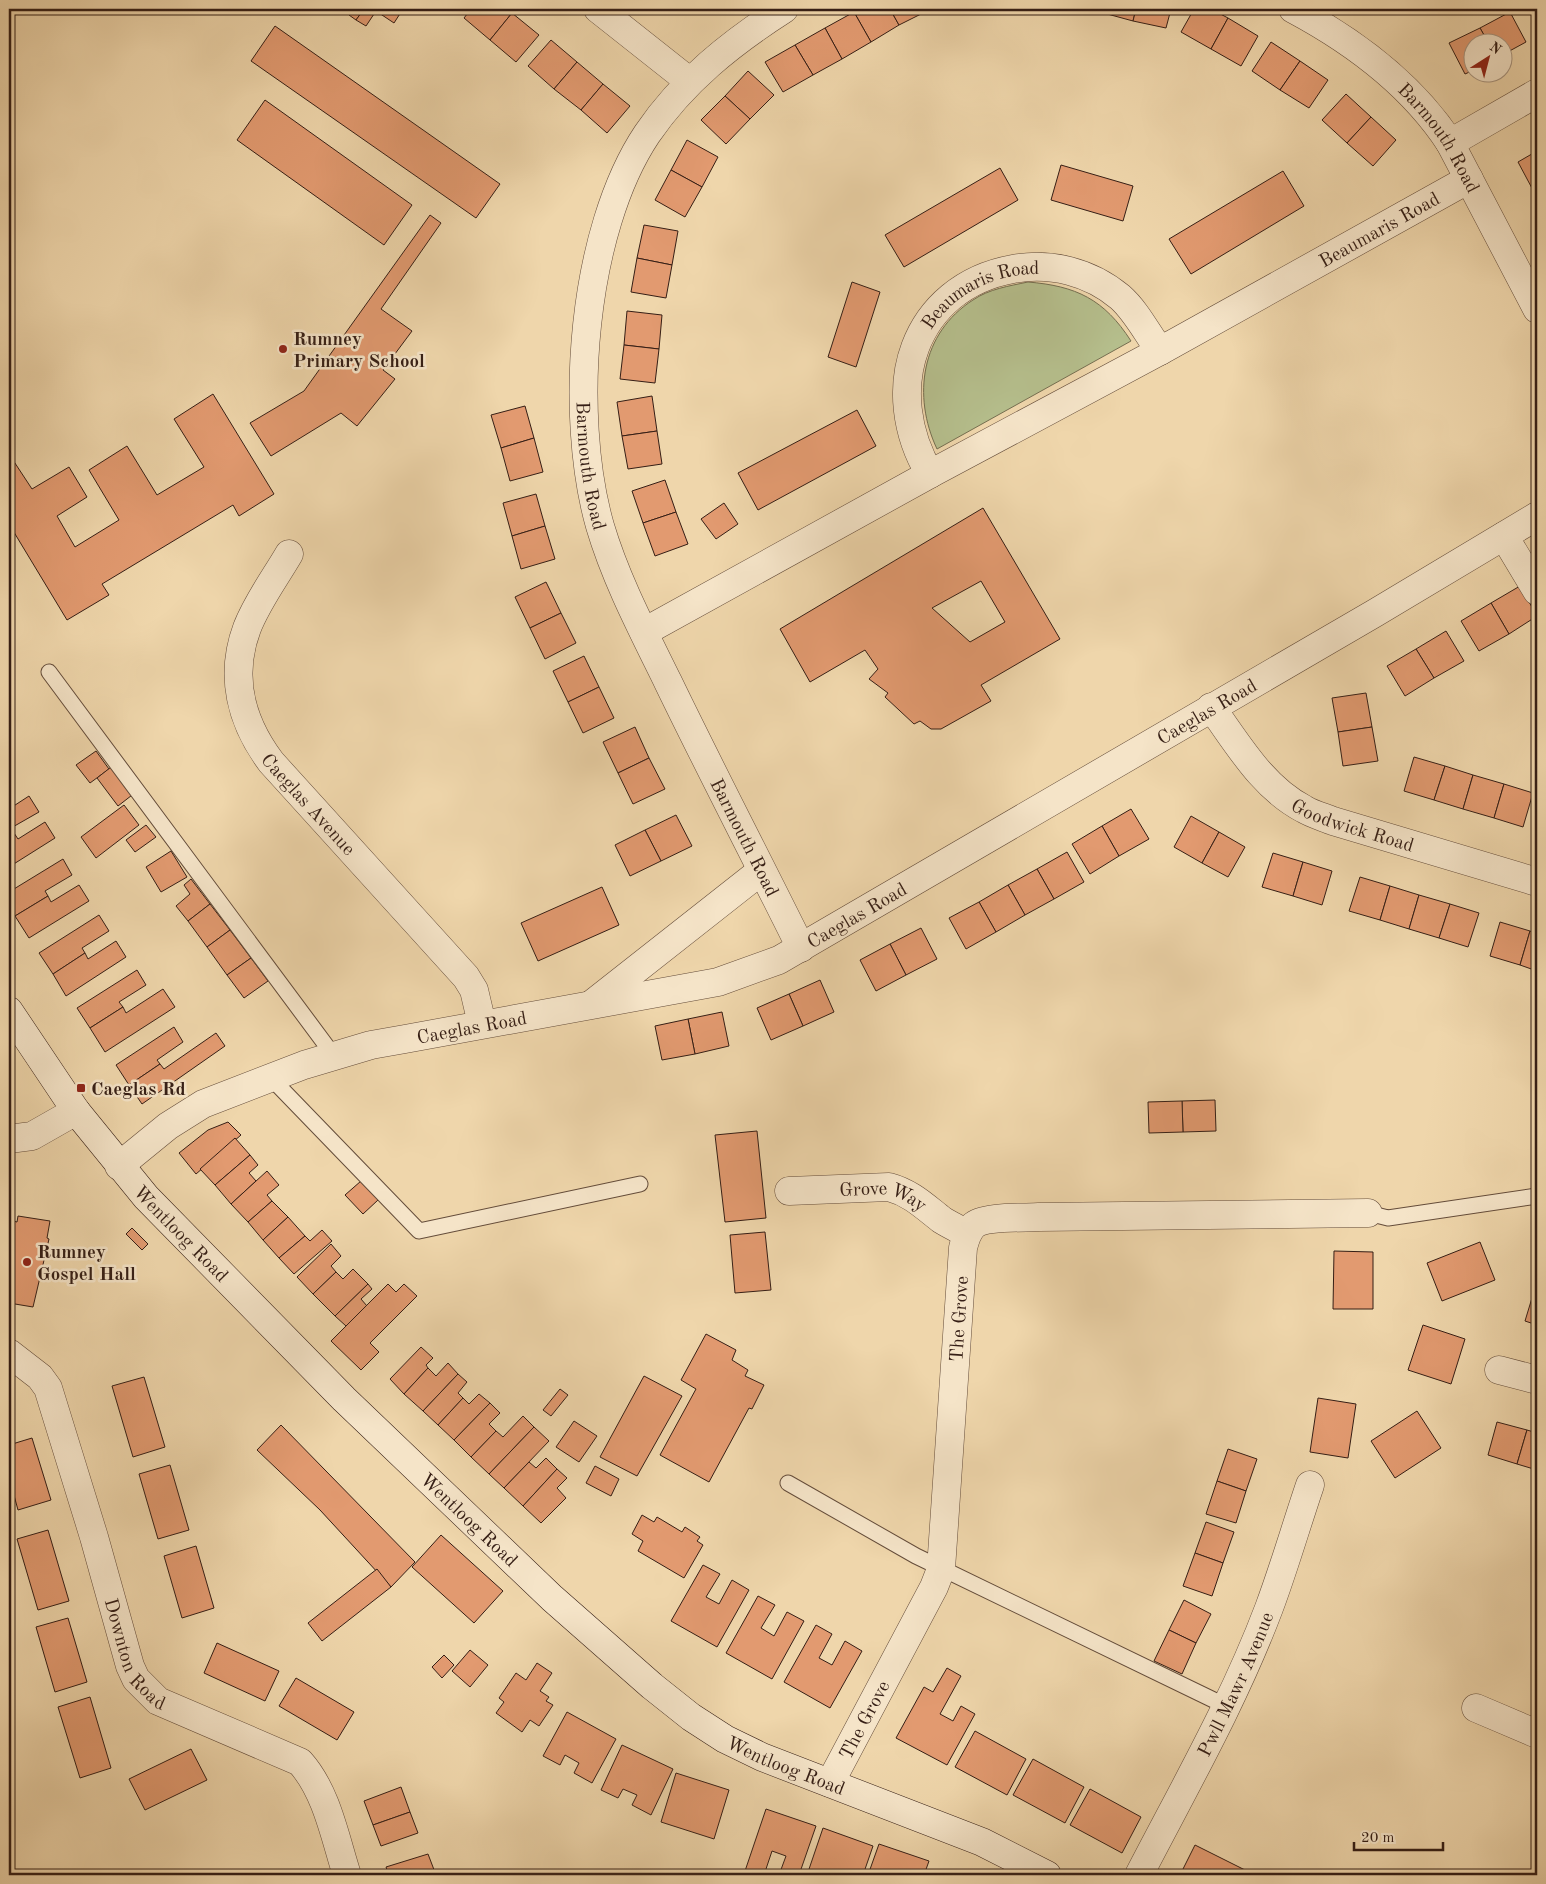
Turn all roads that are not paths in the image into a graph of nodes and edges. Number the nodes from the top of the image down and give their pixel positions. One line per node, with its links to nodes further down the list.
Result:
1 (598, 9): 4 (street)
2 (784, 9): 4 (street, Barmouth Road)
3 (1293, 9): 6 (street, Barmouth Road)
4 (689, 81): 15 (street, Barmouth Road)
5 (1537, 92): 6 (street)
6 (1450, 143): 7 (street, Barmouth Road)
7 (1469, 179): 8 (street, Barmouth Road); 9 (street, Beaumaris Road)
8 (1537, 309)
9 (1160, 351): 10 (street, Beaumaris Road); 10 (street, Beaumaris Road)
10 (930, 474): 15 (street, Beaumaris Road)
11 (1537, 516): 12 (street, Caeglas Road)
12 (1504, 536): 14 (street); 17 (street, Caeglas Road)
13 (289, 554): 23 (street, Caeglas Avenue)
14 (1537, 591)
15 (644, 632): 18 (street, Barmouth Road)
16 (49, 672): 24 (lane)
17 (1211, 707): 19 (street, Goodwick Road); 20 (street, Caeglas Road)
18 (762, 871): 20 (street, Barmouth Road); 21 (street)
19 (1537, 882)
20 (801, 948): 21 (street, Caeglas Road)
21 (592, 1004): 23 (street, Caeglas Road)
22 (9, 1011): 26 (street, Wentloog Road)
23 (482, 1024): 24 (street, Caeglas Road)
24 (334, 1056): 25 (street, Caeglas Road)
25 (270, 1077): 28 (street, Caeglas Road); 29 (lane)
26 (76, 1110): 27 (street); 28 (street, Wentloog Road)
27 (9, 1139)
28 (118, 1166): 43 (street, Wentloog Road)
29 (640, 1184)
30 (789, 1191): 33 (street, Grove Way)
31 (1537, 1196): 32 (lane)
32 (1368, 1214): 33 (street)
33 (967, 1234): 39 (street, The Grove)
34 (9, 1353): 44 (street, Downton Road)
35 (1499, 1370): 36 (street)
36 (1537, 1380)
37 (788, 1482): 39 (lane)
38 (1310, 1485): 40 (street, Pwll Mawr Avenue)
39 (941, 1569): 40 (lane); 43 (street, The Grove)
40 (1226, 1706): 46 (street, Pwll Mawr Avenue)
41 (1476, 1708): 42 (street)
42 (1537, 1734)
43 (830, 1783): 45 (street, Wentloog Road)
44 (347, 1875)
45 (1047, 1875)
46 (1139, 1875)

